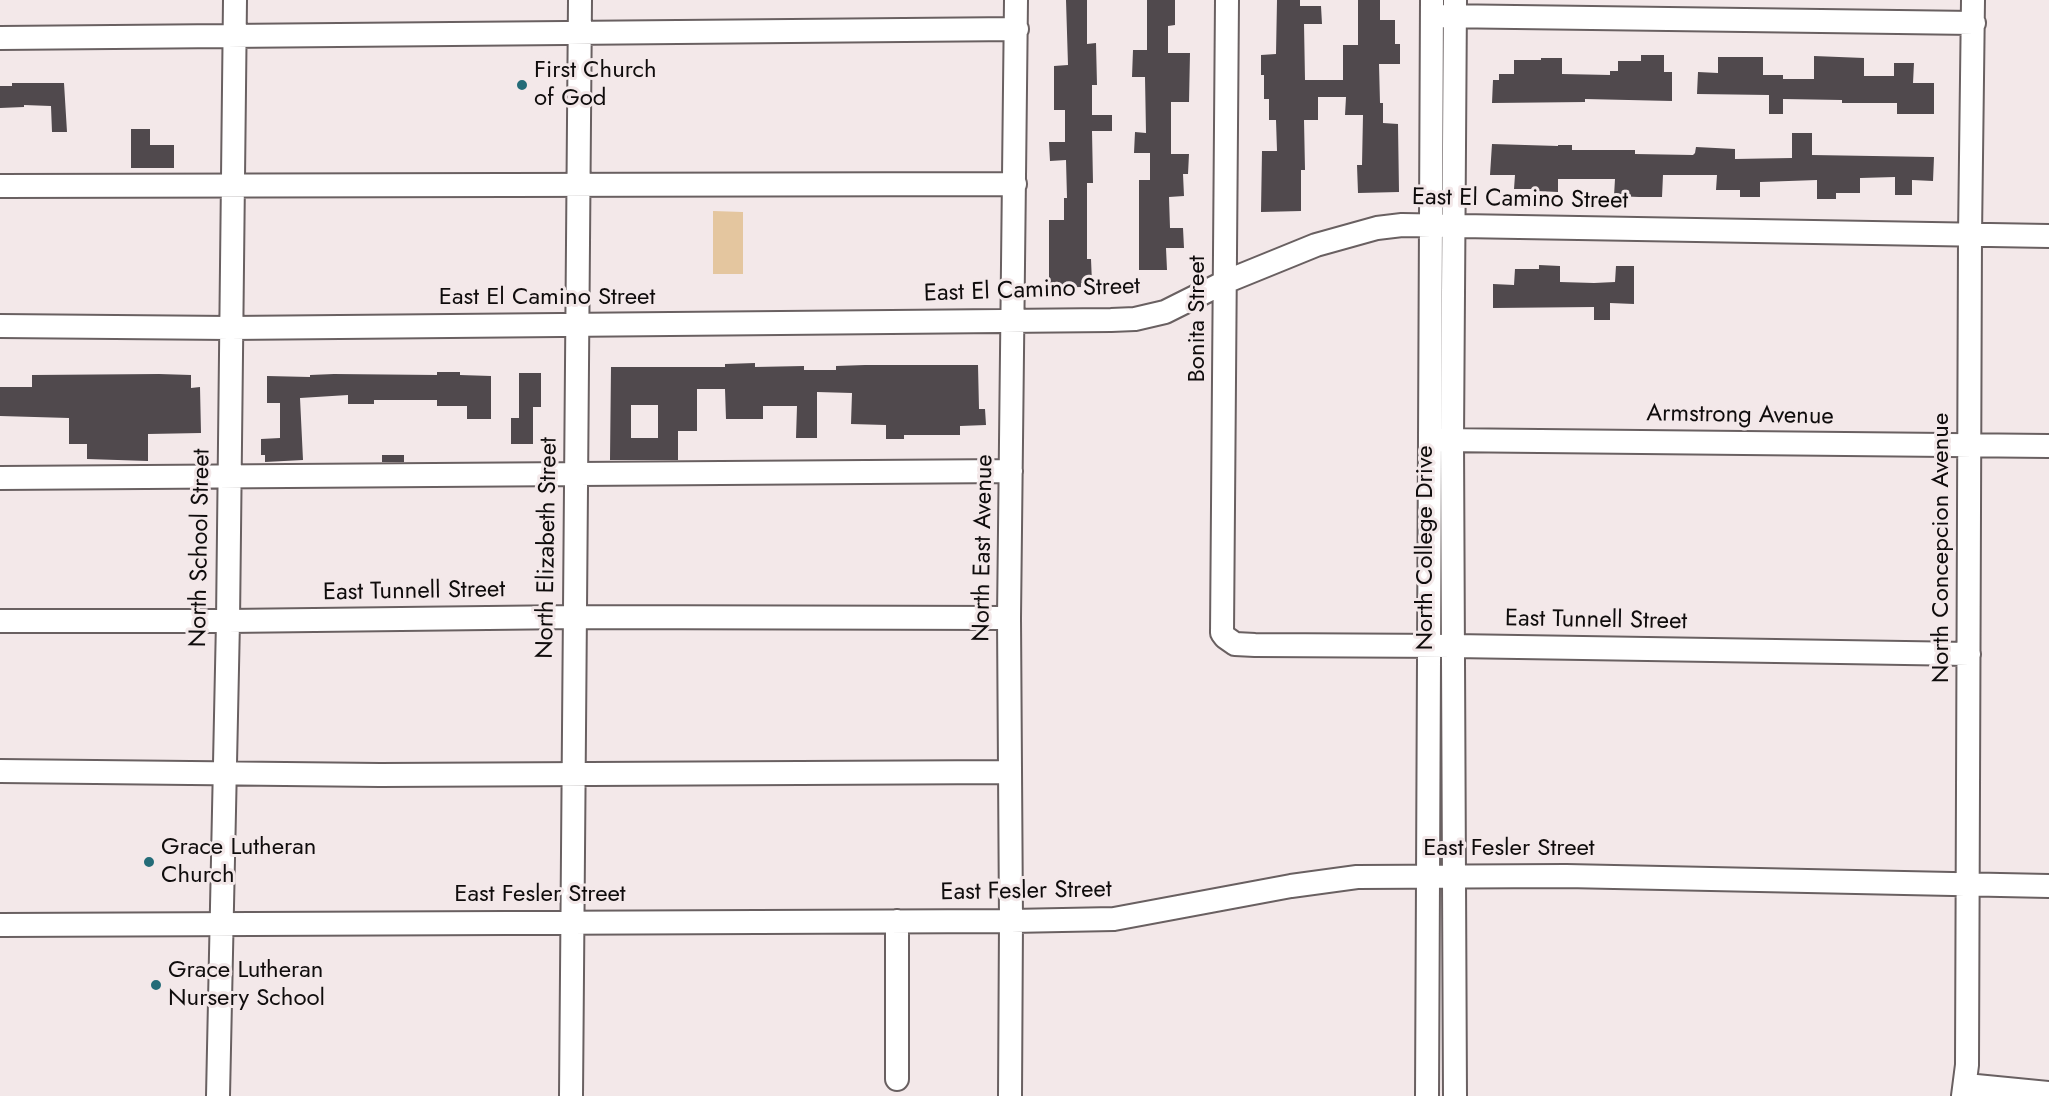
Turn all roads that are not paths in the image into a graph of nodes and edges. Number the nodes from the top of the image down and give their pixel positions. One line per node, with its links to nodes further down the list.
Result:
1 (235, 0): 11 (street, North School Street)
2 (580, 0): 10 (street, North Elizabeth Street)
3 (1016, 0): 9 (street, North East Avenue)
4 (1227, 0): 20 (street, Bonita Street)
5 (1973, 0): 8 (street, North Concepcion Avenue)
6 (1432, 8): 7 (street); 17 (street, North College Drive)
7 (1454, 8): 8 (street); 17 (street, North College Drive)
8 (1974, 23): 18 (street, North Concepcion Avenue)
9 (1017, 29): 10 (street); 15 (street, North East Avenue)
10 (579, 33): 11 (street); 14 (street, North Elizabeth Street)
11 (235, 36): 12 (street); 13 (street, North School Street)
12 (0, 38)
13 (232, 184): 14 (street); 16 (street); 24 (street, North School Street)
14 (578, 184): 15 (street); 22 (street, North Elizabeth Street)
15 (1015, 184): 21 (street, North East Avenue)
16 (0, 186)
17 (1442, 225): 18 (street, East El Camino Street); 20 (street, East El Camino Street); 25 (street, North College Drive)
18 (1970, 236): 19 (street, East El Camino Street); 26 (street, North Concepcion Avenue)
19 (2049, 236)
20 (1225, 282): 21 (street, East El Camino Street); 36 (street, Bonita Street)
21 (1013, 321): 22 (street, East El Camino Street); 28 (street, North East Avenue)
22 (578, 325): 24 (street, East El Camino Street); 29 (street, North Elizabeth Street)
23 (0, 326): 24 (street, East El Camino Street)
24 (230, 328): 30 (street, North School Street)
25 (1441, 440): 26 (street, Armstrong Avenue); 37 (street, North College Drive); 38 (street, North College Drive)
26 (1969, 445): 27 (street, Armstrong Avenue); 39 (street, North Concepcion Avenue)
27 (2049, 446)
28 (1011, 471): 29 (street); 33 (street, North East Avenue)
29 (576, 473): 30 (street); 32 (street, North Elizabeth Street)
30 (229, 477): 31 (street); 35 (street, North School Street)
31 (0, 478)
32 (574, 616): 33 (street, East Tunnell Street); 35 (street, East Tunnell Street); 42 (street, North Elizabeth Street)
33 (1009, 618): 41 (street, North East Avenue)
34 (0, 621): 35 (street, East Tunnell Street)
35 (228, 621): 43 (street, North School Street)
36 (1225, 638): 37 (street, East Tunnell Street)
37 (1429, 645): 38 (street, East Tunnell Street); 44 (street, North College Drive)
38 (1454, 646): 39 (street, East Tunnell Street); 45 (street, North College Drive)
39 (1969, 654): 46 (street, North Concepcion Avenue)
40 (0, 771): 43 (street)
41 (1010, 771): 42 (street); 49 (street, North East Avenue)
42 (572, 773): 43 (street); 50 (street, North Elizabeth Street)
43 (225, 774): 51 (street, North School Street)
44 (1430, 876): 45 (street, East Fesler Street); 49 (street, East Fesler Street); 59 (street, North College Drive)
45 (1455, 876): 46 (street, East Fesler Street); 60 (street, North College Drive)
46 (1967, 885): 47 (street, East Fesler Street); 54 (street, North Concepcion Avenue)
47 (2049, 886)
48 (897, 921): 49 (street, East Fesler Street); 50 (street, East Fesler Street); 53 (street)
49 (1011, 921): 58 (street, North East Avenue)
50 (571, 922): 51 (street, East Fesler Street); 57 (street, North Elizabeth Street)
51 (222, 924): 52 (street, East Fesler Street); 56 (street, North School Street)
52 (0, 925)
53 (897, 1079)
54 (1965, 1090): 55 (street)
55 (2049, 1093)
56 (218, 1096)
57 (571, 1096)
58 (1010, 1096)
59 (1427, 1096)
60 (1455, 1096)

